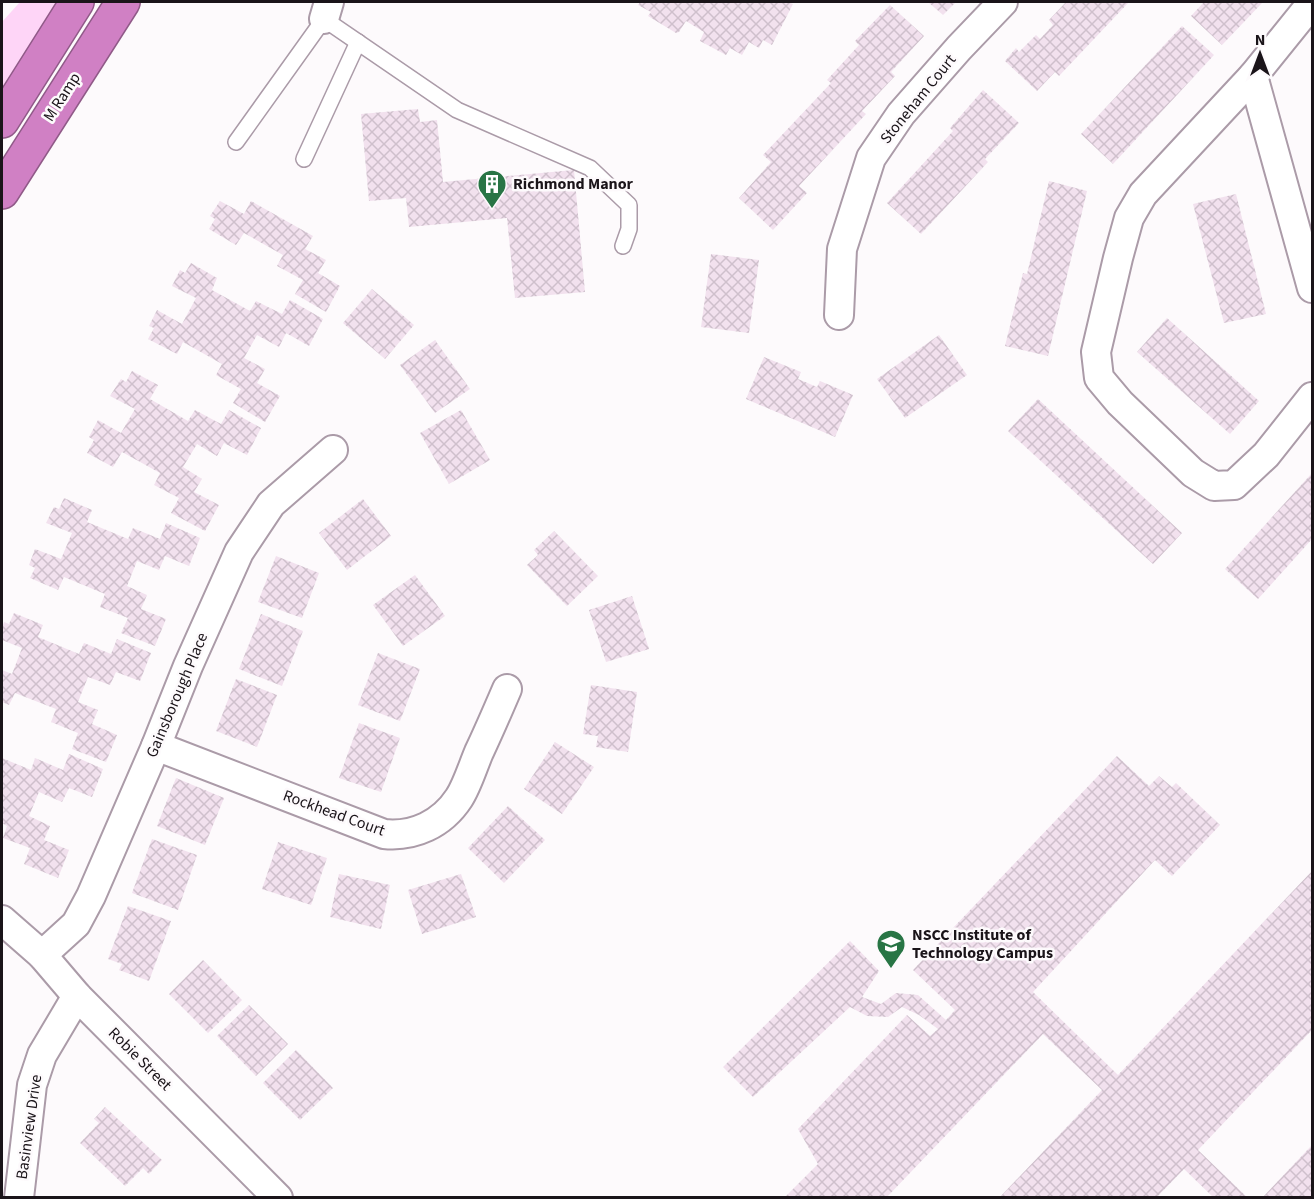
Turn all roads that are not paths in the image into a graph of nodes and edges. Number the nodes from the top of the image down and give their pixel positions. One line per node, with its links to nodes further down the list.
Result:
1 (77, 2): 8 (highway)
2 (123, 2): 11 (highway, M Ramp)
3 (1003, 2): 14 (street, Stoneham Court)
4 (1312, 3): 7 (street)
5 (326, 10): 6 (lane); 9 (lane)
6 (358, 42): 10 (lane); 12 (lane)
7 (1253, 76): 13 (street); 15 (street)
8 (2, 121)
9 (236, 142)
10 (304, 159)
11 (2, 192)
12 (624, 246)
13 (1312, 288)
14 (839, 315)
15 (1312, 397)
16 (333, 450): 18 (street, Gainsborough Place)
17 (507, 689): 18 (street, Rockhead Court)
18 (156, 746): 20 (street, Gainsborough Place)
19 (2, 920): 20 (street, Robie Street)
20 (42, 955): 21 (street, Robie Street)
21 (77, 996): 22 (street, Basinview Drive); 23 (street, Robie Street)
22 (19, 1197)
23 (278, 1197)

